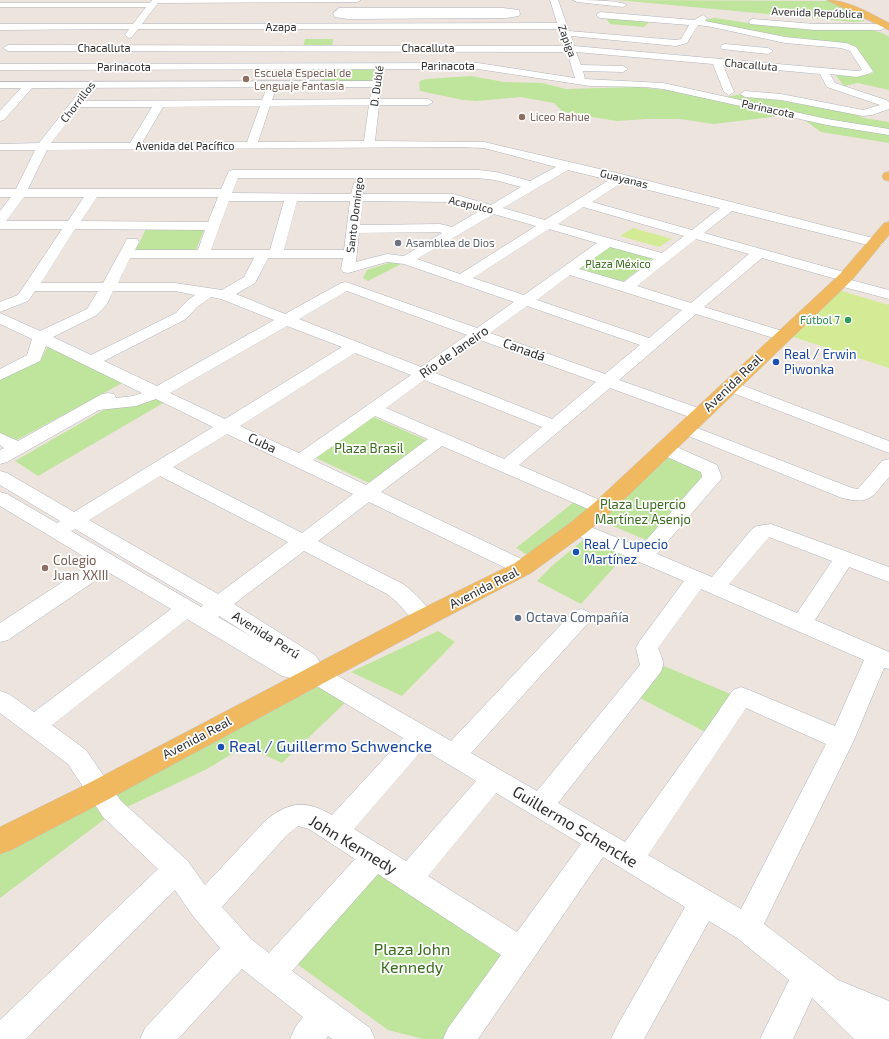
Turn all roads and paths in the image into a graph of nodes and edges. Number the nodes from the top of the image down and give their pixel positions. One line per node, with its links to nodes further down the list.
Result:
1 (256, 0): 2 (street); 14 (street); 15 (street)
2 (284, 0): 11 (street)
3 (362, 0): 11 (street)
4 (412, 0): 16 (street)
5 (554, 0): 22 (street, Zapiga)
6 (577, 0): 10 (street)
7 (595, 0): 10 (street)
8 (831, 0): 27 (main road)
9 (56, 3): 12 (street); 14 (street); 29 (street)
10 (609, 3): 13 (street); 18 (street)
11 (303, 4)
12 (0, 5)
13 (632, 5)
14 (150, 9): 30 (street, Chorrillos)
15 (256, 10)
16 (412, 13): 16 (street); 16 (street); 25 (street)
17 (697, 13): 21 (street)
18 (600, 15): 19 (street); 23 (street)
19 (653, 20): 21 (street); 39 (street)
20 (746, 20): 26 (street, Avenida República)
21 (694, 24): 41 (street); 42 (street, Azapa)
22 (564, 25): 36 (street, Azapa); 39 (street, Azapa); 47 (street, Zapiga)
23 (606, 25)
24 (306, 26): 32 (street, Azapa); 33 (street, Azapa); 46 (street)
25 (411, 26): 33 (street, Azapa); 34 (street, Azapa)
26 (859, 26): 27 (main road); 27 (main road)
27 (884, 26)
28 (0, 27): 29 (street, Azapa)
29 (30, 27): 30 (street, Azapa); 38 (street)
30 (135, 27): 31 (street, Azapa); 44 (street, Chorrillos)
31 (185, 27): 32 (street, Azapa); 45 (street)
32 (228, 37): 45 (street, Chacalluta); 46 (street, Chacalluta)
33 (384, 37): 34 (street, Chacalluta); 46 (street, Chacalluta); 53 (street, D. Dublé)
34 (431, 37): 35 (street, Chacalluta); 35 (street, Azapa)
35 (473, 37): 36 (street, Chacalluta); 36 (street, Azapa); 54 (street)
36 (519, 37): 47 (street, Chacalluta); 61 (street)
37 (772, 37): 41 (street); 41 (street); 60 (street, Chacalluta)
38 (18, 39): 40 (street); 43 (street)
39 (639, 40): 42 (street, Azapa)
40 (0, 41)
41 (728, 41)
42 (664, 42): 50 (street)
43 (8, 48): 44 (street, Chacalluta); 49 (street)
44 (119, 48): 45 (street, Chacalluta); 57 (street, Chorrillos)
45 (171, 48)
46 (300, 48)
47 (571, 49): 50 (street, Chacalluta); 58 (street, Zapiga)
48 (209, 51): 52 (street)
49 (0, 56)
50 (665, 57): 51 (street, Chacalluta); 68 (street)
51 (717, 62): 55 (street, Chacalluta); 69 (street)
52 (200, 66): 53 (street, Parinacota); 57 (street, Parinacota)
53 (380, 66): 54 (street, Parinacota); 63 (street, D. Dublé)
54 (478, 66): 61 (street, Parinacota)
55 (768, 66): 60 (street, Chacalluta); 71 (street)
56 (0, 67): 57 (street, Parinacota)
57 (105, 67): 66 (street, Chorrillos)
58 (577, 68): 59 (street); 62 (street, Zapiga)
59 (623, 69)
60 (824, 72): 71 (street)
61 (527, 73): 62 (street, Parinacota)
62 (581, 81): 68 (street, Parinacota)
63 (377, 84): 67 (street); 72 (street, D. Dublé)
64 (0, 85): 65 (street)
65 (28, 85): 66 (street); 77 (street)
66 (91, 85): 67 (street); 75 (street, Chorrillos)
67 (272, 85): 74 (street)
68 (674, 89): 70 (street, Parinacota)
69 (729, 92): 70 (street); 71 (street)
70 (692, 93): 78 (street, Parinacota)
71 (781, 97)
72 (375, 102): 73 (street); 74 (street); 79 (street, D. Dublé)
73 (428, 102)
74 (266, 103): 76 (street); 82 (street)
75 (76, 104): 76 (street); 80 (street, Chorrillos)
76 (159, 104): 81 (street)
77 (0, 118)
78 (889, 132)
79 (365, 145): 82 (street, Avenida del Pacífico); 84 (street, Guayanas); 85 (street, Santo Domingo)
80 (44, 146): 81 (street, Avenida del Pacífico); 83 (street, Avenida del Pacífico); 89 (street, Chorrillos)
81 (134, 146): 82 (street, Avenida del Pacífico)
82 (251, 146)
83 (0, 147)
84 (567, 165): 86 (street, Guayanas); 87 (street)
85 (360, 174): 87 (street); 91 (street); 93 (street, Santo Domingo)
86 (621, 178): 94 (street); 95 (street, Guayanas)
87 (533, 186): 96 (street)
88 (0, 193): 89 (street, Acapulco)
89 (20, 193): 90 (street, Acapulco); 97 (street, Chorrillos)
90 (93, 193): 91 (street, Acapulco); 99 (street)
91 (225, 195): 92 (street, Acapulco); 102 (street)
92 (291, 198): 93 (street, Acapulco); 112 (street)
93 (356, 198): 96 (street, Acapulco); 103 (street, Santo Domingo)
94 (582, 203): 100 (street); 105 (street)
95 (730, 206): 105 (street); 106 (street, Guayanas)
96 (493, 210): 100 (street, Acapulco); 104 (street)
97 (0, 220)
98 (0, 225): 99 (street)
99 (70, 225): 101 (street); 121 (street)
100 (546, 225): 107 (street, Acapulco); 118 (street)
101 (141, 226): 102 (street); 110 (street)
102 (213, 226): 111 (street)
103 (353, 229): 104 (street); 108 (street, Santo Domingo)
104 (454, 232): 115 (street)
105 (694, 234): 109 (street); 114 (street)
106 (883, 234): 119 (main road, Avenida Real)
107 (608, 242): 114 (street, Acapulco); 117 (street, Río de Janeiro)
108 (350, 250): 112 (street); 113 (street); 116 (street, Santo Domingo)
109 (759, 253): 119 (street); 128 (street)
110 (126, 254): 111 (street); 122 (street)
111 (203, 254): 112 (street)
112 (269, 254): 124 (street)
113 (387, 258): 115 (street); 116 (street)
114 (664, 258): 123 (street)
115 (406, 260): 118 (street)
116 (348, 269): 120 (street, Santo Domingo)
117 (568, 270): 123 (street); 126 (street, Río de Janeiro)
118 (461, 279): 126 (street)
119 (843, 280): 125 (street); 132 (main road, Avenida Real)
120 (346, 286): 129 (street); 131 (street, Canadá)
121 (30, 287): 122 (street); 127 (street)
122 (109, 287): 124 (street); 133 (street)
123 (626, 288): 128 (street)
124 (216, 293): 129 (street); 136 (street)
125 (889, 295)
126 (525, 301): 131 (street, Río de Janeiro); 134 (street)
127 (0, 307)
128 (694, 308): 132 (street); 134 (street)
129 (288, 320): 135 (street); 142 (street)
130 (5, 325): 133 (street, Cuba)
131 (479, 334): 137 (street, Río de Janeiro); 139 (street, Canadá)
132 (783, 336): 141 (main road, Avenida Real)
133 (41, 337): 136 (street, Cuba); 138 (street)
134 (652, 344): 139 (street)
135 (355, 346): 137 (street); 146 (street)
136 (92, 361): 140 (street, Cuba)
137 (424, 373): 144 (street, Río de Janeiro); 147 (street)
138 (0, 375)
139 (608, 381): 145 (street, Canadá); 147 (street)
140 (136, 382): 142 (street, Cuba); 143 (street)
141 (731, 386): 145 (main road, Avenida Real); 150 (street)
142 (157, 393): 143 (street); 146 (street, Cuba)
143 (96, 405): 151 (street)
144 (373, 409): 149 (street); 154 (street, Río de Janeiro)
145 (694, 422): 152 (main road, Avenida Real); 155 (street, Canadá)
146 (228, 426): 154 (street, Cuba); 157 (street)
147 (555, 426): 156 (street)
148 (0, 438): 151 (street)
149 (440, 438): 156 (street); 159 (street)
150 (889, 447)
151 (18, 448): 153 (street)
152 (665, 449): 161 (main road, Avenida Real); 165 (street)
153 (0, 458)
154 (300, 461): 159 (street, Cuba)
155 (889, 465)
156 (507, 466): 161 (street)
157 (160, 468): 162 (street); 164 (street)
158 (0, 477): 162 (street, Avenida Perú)
159 (367, 493): 164 (street); 168 (street, Cuba)
160 (0, 498): 162 (street, Avenida Perú)
161 (602, 508): 163 (main road, Avenida Real)
162 (66, 526): 167 (street, Avenida Perú); 171 (street, Avenida Perú)
163 (578, 528): 165 (street); 168 (main road, Avenida Real)
164 (302, 542): 171 (street); 173 (street)
165 (643, 556): 170 (street)
166 (844, 558): 169 (street); 170 (street); 174 (street)
167 (108, 562): 171 (street, Avenida Perú); 175 (street)
168 (523, 568): 173 (main road, Avenida Real)
169 (889, 575)
170 (706, 583): 174 (street); 185 (street)
171 (203, 610): 177 (street, Avenida Perú); 179 (street)
172 (581, 617): 182 (street)
173 (424, 618): 177 (main road, Avenida Real)
174 (801, 624): 176 (street)
175 (2, 629)
176 (883, 659): 181 (street)
177 (316, 674): 180 (street, Guillermo Schencke); 184 (main road, Avenida Real)
178 (0, 700): 179 (street)
179 (34, 725): 184 (street)
180 (420, 736): 182 (street, Guillermo Schencke); 186 (street)
181 (842, 740): 190 (street); 195 (street)
182 (454, 756): 183 (street, Guillermo Schencke)
183 (493, 779): 185 (street, Guillermo Schencke); 192 (street)
184 (99, 791): 187 (main road, Avenida Real); 191 (street)
185 (540, 806): 188 (street, Guillermo Schencke)
186 (335, 831): 189 (street, John Kennedy); 194 (street, John Kennedy)
187 (0, 841)
188 (599, 841): 190 (street, Guillermo Schencke); 197 (street)
189 (375, 857): 192 (street, John Kennedy); 198 (street)
190 (629, 859): 193 (street, Guillermo Schencke)
191 (177, 869): 194 (street); 203 (street)
192 (409, 878): 197 (street, John Kennedy)
193 (703, 903): 195 (street, Guillermo Schencke); 208 (street)
194 (203, 907): 196 (street)
195 (747, 928): 199 (street, Guillermo Schencke)
196 (240, 949): 198 (street); 204 (street)
197 (520, 951): 207 (street)
198 (270, 973): 200 (street)
199 (817, 982): 201 (street, Guillermo Schencke); 209 (street); 210 (street, Guillermo Schencke)
200 (325, 1016): 205 (street); 206 (street)
201 (889, 1017)
202 (889, 1024): 211 (street)
203 (4, 1039)
204 (156, 1039)
205 (306, 1039)
206 (359, 1039)
207 (459, 1039)
208 (627, 1039)
209 (776, 1039)
210 (877, 1039)
211 (883, 1039)

